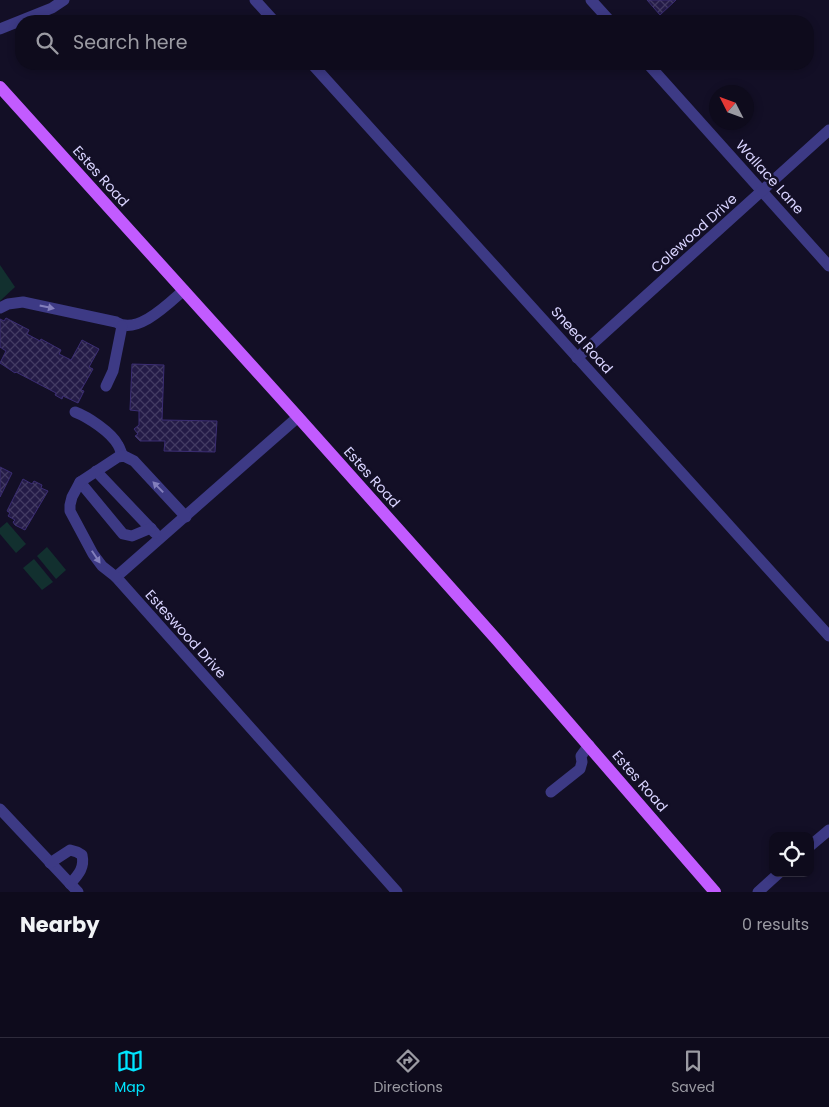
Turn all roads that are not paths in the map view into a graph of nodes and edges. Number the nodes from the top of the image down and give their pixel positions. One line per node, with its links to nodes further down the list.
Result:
1 (64, 0): 4 (street)
2 (255, 0): 5 (street)
3 (591, 0): 6 (street)
4 (35, 15)
5 (269, 15)
6 (605, 15)
7 (15, 23): 8 (street)
8 (0, 29)
9 (317, 70): 18 (street, Sneed Road)
10 (653, 70): 13 (street, Wallace Lane)
11 (0, 87): 15 (main road, Estes Road)
12 (829, 130): 13 (street, Colewood Drive)
13 (763, 192): 14 (street, Wallace Lane); 18 (street, Colewood Drive)
14 (829, 266)
15 (184, 290): 17 (street); 21 (main road, Estes Road)
16 (0, 308): 17 (street, one-way to 17)
17 (122, 326): 19 (street)
18 (577, 358): 29 (street, Sneed Road)
19 (106, 386)
20 (75, 412): 22 (street)
21 (298, 417): 25 (street); 30 (main road, Estes Road)
22 (122, 456): 23 (street); 25 (street, one-way to 22)
23 (96, 471): 24 (street); 26 (street)
24 (80, 482): 26 (street); 28 (street, Esteswood Drive, one-way to 28)
25 (186, 517): 27 (street)
26 (151, 528): 27 (street)
27 (160, 538): 28 (street)
28 (116, 577): 38 (street, Esteswood Drive)
29 (829, 636)
30 (588, 745): 31 (street); 39 (main road, Estes Road)
31 (551, 792)
32 (0, 809): 35 (street)
33 (829, 830): 34 (street)
34 (814, 843)
35 (50, 863): 37 (street); 37 (street)
36 (775, 877): 40 (street)
37 (74, 888)
38 (397, 892)
39 (715, 892)
40 (758, 892)

